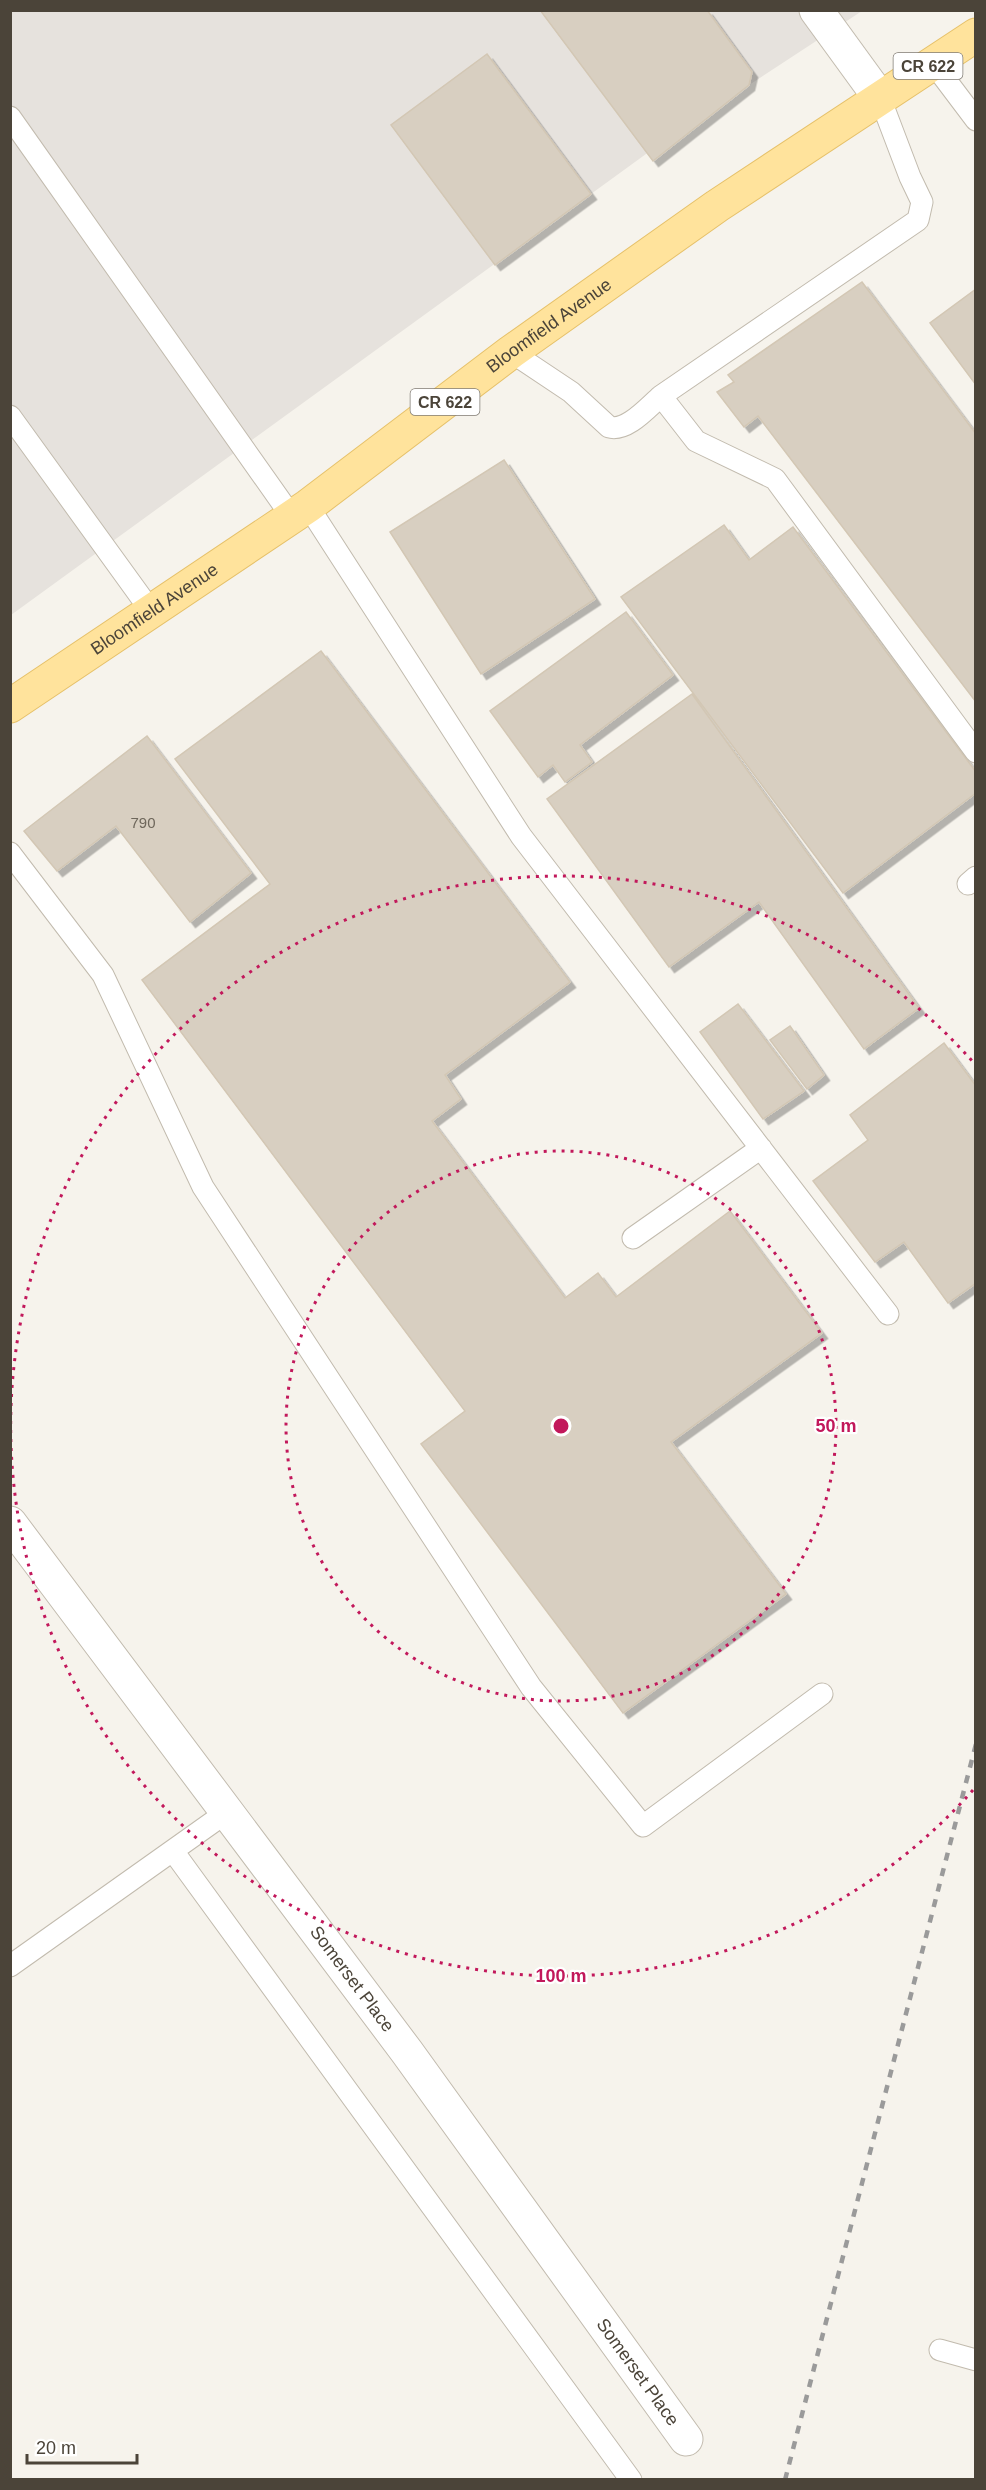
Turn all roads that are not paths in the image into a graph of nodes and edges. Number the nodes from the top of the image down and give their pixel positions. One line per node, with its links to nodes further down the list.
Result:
1 (816, 10): 4 (street)
2 (975, 35): 3 (main road, Bloomfield Avenue / CR 622)
3 (933, 63): 4 (main road, Bloomfield Avenue / CR 622); 6 (lane)
4 (880, 98): 7 (main road, Bloomfield Avenue / CR 622); 8 (lane)
5 (10, 117): 10 (lane)
6 (975, 120)
7 (511, 352): 8 (lane); 10 (main road, Bloomfield Avenue / CR 622)
8 (661, 396): 13 (lane)
9 (10, 416): 11 (lane)
10 (300, 511): 11 (main road, Bloomfield Avenue / CR 622); 15 (lane)
11 (151, 611): 12 (main road, Bloomfield Avenue / CR 622)
12 (10, 706)
13 (975, 752)
14 (10, 853): 19 (lane)
15 (761, 1148): 16 (lane); 17 (lane)
16 (633, 1238)
17 (888, 1314)
18 (10, 1523): 20 (street, Somerset Place)
19 (822, 1694)
20 (227, 1812): 21 (lane); 25 (street, Somerset Place)
21 (173, 1851): 22 (lane); 26 (lane)
22 (10, 1966)
23 (940, 2350): 24 (lane)
24 (975, 2360)
25 (686, 2439)
26 (631, 2480)

